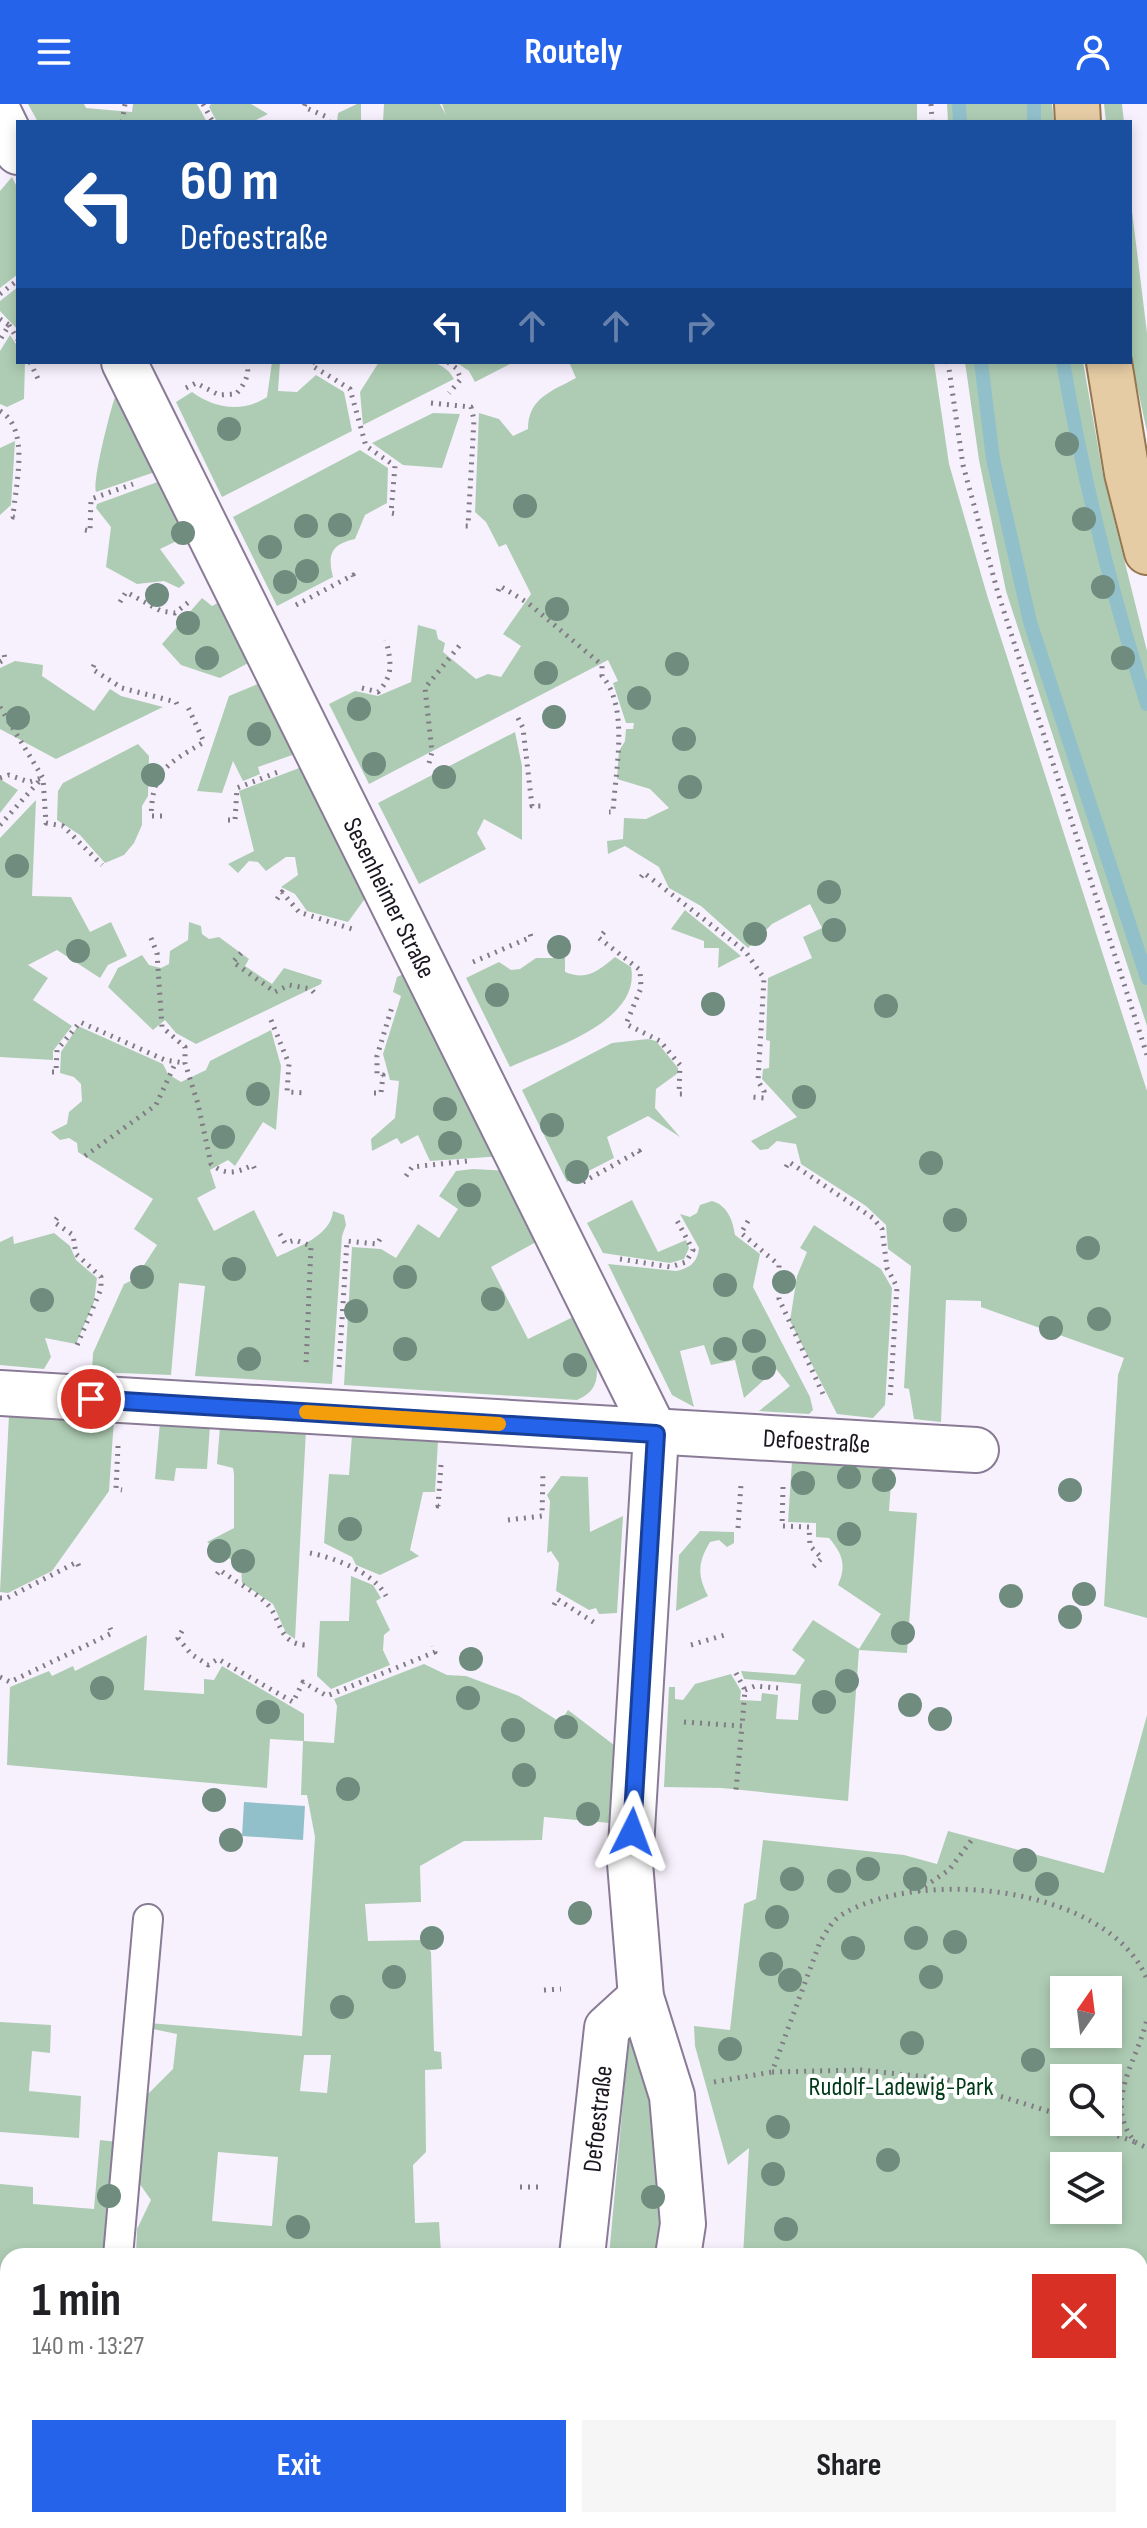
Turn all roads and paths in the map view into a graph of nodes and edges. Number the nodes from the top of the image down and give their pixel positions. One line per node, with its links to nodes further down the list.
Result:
1 (305, 104): 3 (path)
2 (0, 115): 4 (street)
3 (328, 120)
4 (16, 148)
5 (16, 282): 6 (path)
6 (0, 294)
7 (0, 319): 8 (path)
8 (9, 325): 9 (path); 10 (path)
9 (16, 337)
10 (0, 340)
11 (31, 364): 18 (path)
12 (125, 364): 23 (street, Sesenheimer Straße)
13 (247, 364): 20 (path)
14 (312, 364): 24 (path)
15 (450, 364): 19 (path)
16 (948, 364): 65 (path)
17 (1109, 364): 28 (main road)
18 (40, 383)
19 (449, 393)
20 (172, 395)
21 (431, 403): 26 (path)
22 (0, 411): 25 (path)
23 (175, 469): 27 (path); 30 (street, Sesenheimer Straße)
24 (397, 514)
25 (20, 518)
26 (463, 526)
27 (85, 530)
28 (1147, 552)
29 (355, 582): 33 (path)
30 (236, 588): 32 (path); 44 (street, Sesenheimer Straße)
31 (498, 591): 49 (path)
32 (120, 602)
33 (292, 607)
34 (386, 640): 39 (path)
35 (460, 645): 45 (path)
36 (4, 654): 37 (path)
37 (0, 662)
38 (94, 665): 42 (path)
39 (362, 688)
40 (187, 705): 50 (path)
41 (0, 707): 47 (path)
42 (179, 709)
43 (518, 718): 48 (path)
44 (320, 755): 51 (path); 73 (street, Sesenheimer Straße)
45 (429, 763)
46 (0, 778): 47 (path)
47 (43, 778): 52 (path); 53 (path)
48 (543, 806)
49 (609, 812)
50 (162, 816)
51 (228, 820)
52 (0, 825)
53 (102, 865)
54 (641, 877): 72 (path)
55 (277, 899): 57 (path)
56 (529, 930): 61 (path)
57 (361, 931)
58 (604, 932): 71 (path)
59 (151, 938): 66 (path)
60 (241, 953): 62 (path)
61 (461, 968)
62 (317, 996)
63 (391, 999): 70 (path)
64 (271, 1020): 69 (path)
65 (1147, 1055)
66 (185, 1063): 67 (path); 77 (path)
67 (175, 1064): 68 (path); 74 (path)
68 (52, 1072)
69 (307, 1093)
70 (374, 1093)
71 (685, 1094)
72 (751, 1097)
73 (519, 1155): 78 (path); 93 (street, Sesenheimer Straße)
74 (85, 1156)
75 (643, 1158): 79 (path)
76 (786, 1167): 91 (path)
77 (256, 1172)
78 (406, 1176)
79 (570, 1190)
80 (675, 1217): 85 (path)
81 (57, 1218): 86 (path)
82 (748, 1221): 90 (path)
83 (280, 1234): 87 (path)
84 (380, 1239): 88 (path)
85 (610, 1258)
86 (68, 1359)
87 (306, 1368)
88 (339, 1369)
89 (0, 1393): 92 (street, Defoestraße)
90 (825, 1397)
91 (889, 1407)
92 (544, 1426): 93 (street, Defoestraße); 96 (path)
93 (656, 1434): 94 (street, Defoestraße); 122 (street)
94 (786, 1438): 95 (street, Defoestraße); 98 (path)
95 (976, 1450)
96 (508, 1520)
97 (310, 1553): 101 (path)
98 (813, 1567)
99 (80, 1569): 102 (path)
100 (217, 1574): 106 (path)
101 (386, 1596)
102 (0, 1598)
103 (110, 1628): 110 (path)
104 (182, 1631): 107 (path)
105 (728, 1634): 108 (path)
106 (305, 1645)
107 (433, 1646)
108 (686, 1647)
109 (736, 1673): 112 (path)
110 (0, 1677)
111 (778, 1688): 112 (path)
112 (745, 1690): 114 (path)
113 (679, 1718): 114 (path)
114 (742, 1726): 115 (path)
115 (736, 1790)
116 (974, 1837): 117 (path)
117 (914, 1893): 119 (path); 124 (path)
118 (148, 1919): 132 (lane)
119 (1147, 1979)
120 (561, 1989): 121 (path)
121 (544, 1990)
122 (641, 1997): 125 (street); 133 (street, Defoestraße)
123 (1147, 2019): 128 (path)
124 (772, 2072): 125 (path); 126 (path)
125 (672, 2096): 134 (street)
126 (1050, 2112)
127 (1118, 2136): 128 (path)
128 (1135, 2142): 129 (path)
129 (1147, 2148)
130 (520, 2187): 131 (path)
131 (541, 2187)
132 (119, 2248)
133 (583, 2248)
134 (679, 2248)

